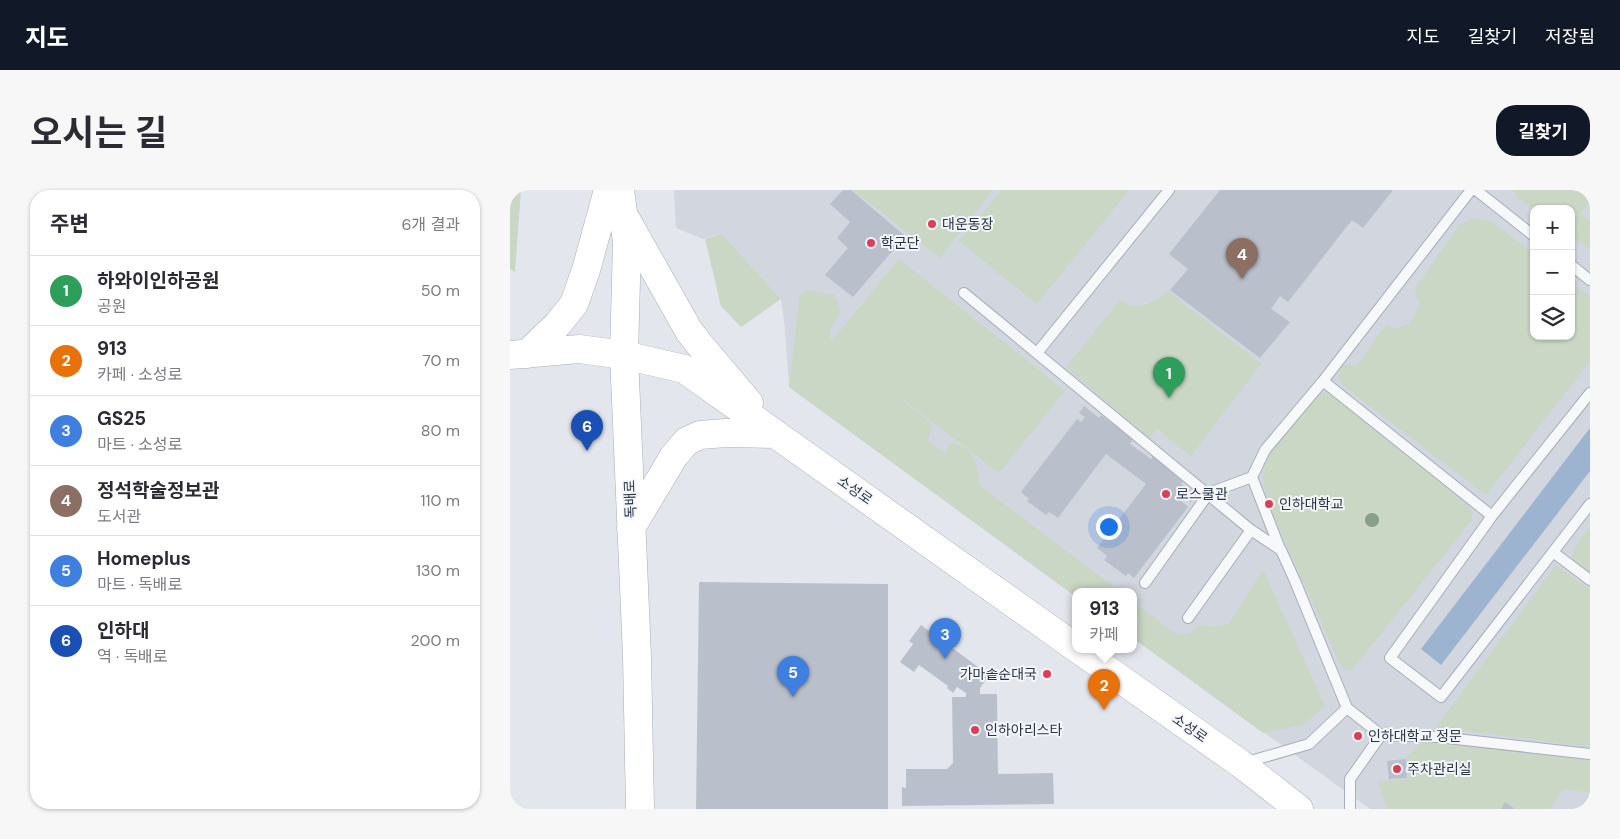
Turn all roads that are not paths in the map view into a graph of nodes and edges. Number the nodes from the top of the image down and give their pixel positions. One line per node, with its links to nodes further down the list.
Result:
1 (608, 190): 11 (main road)
2 (1169, 190): 10 (lane)
3 (1471, 190): 13 (lane)
4 (1476, 190): 6 (lane)
5 (621, 203): 12 (main road, 독배로); 15 (main road)
6 (1530, 233)
7 (1575, 268): 8 (lane)
8 (1590, 280)
9 (964, 293): 10 (lane)
10 (1037, 353): 17 (lane)
11 (519, 354): 12 (main road, 소성로)
12 (624, 355): 15 (main road, 소성로); 20 (main road, 독배로)
13 (1323, 382): 16 (lane); 19 (lane)
14 (1590, 393): 19 (lane)
15 (776, 434): 20 (main road); 27 (main road, 소성로)
16 (1252, 477): 17 (lane); 22 (lane)
17 (1209, 493): 21 (lane); 25 (lane)
18 (1590, 504): 23 (lane)
19 (1492, 516): 23 (lane)
20 (631, 528): 33 (main road, 독배로)
21 (1251, 530): 22 (lane); 26 (lane)
22 (1281, 550): 29 (lane)
23 (1553, 552): 24 (lane)
24 (1590, 580)
25 (1144, 583)
26 (1188, 618)
27 (1072, 644)
28 (1084, 653): 32 (main road, 소성로)
29 (1347, 708): 30 (lane); 32 (lane)
30 (1381, 735): 31 (lane); 35 (lane)
31 (1590, 754)
32 (1241, 764): 34 (main road, 소성로)
33 (640, 809)
34 (1299, 809)
35 (1350, 809)

